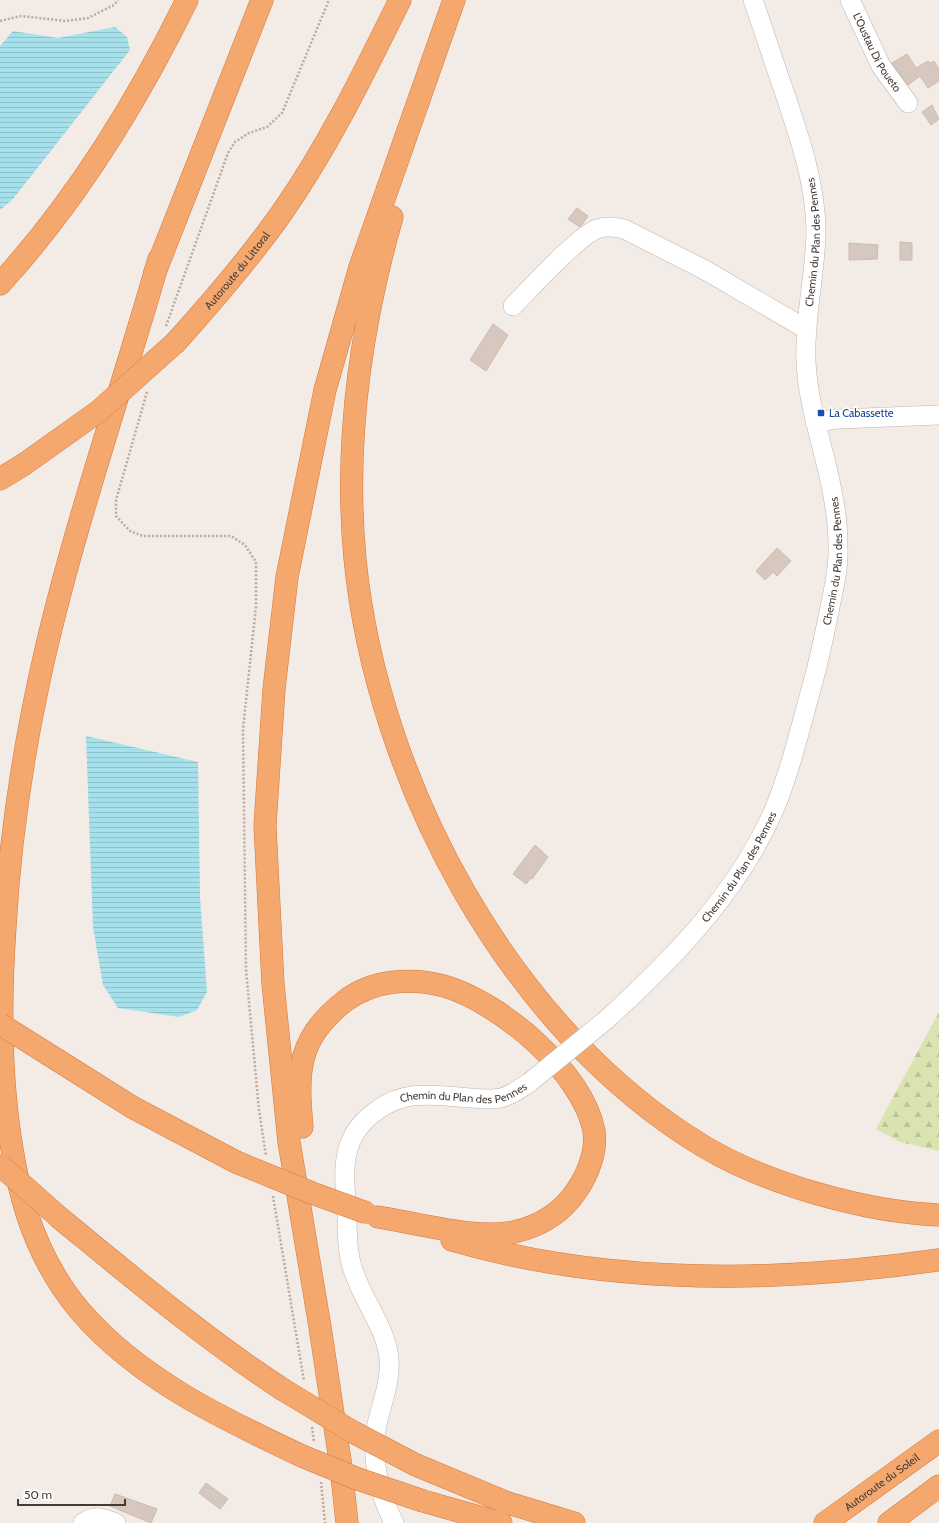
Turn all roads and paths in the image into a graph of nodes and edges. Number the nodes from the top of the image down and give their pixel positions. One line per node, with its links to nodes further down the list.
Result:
1 (118, 0): 9 (path)
2 (187, 0): 12 (highway)
3 (262, 0): 11 (highway)
4 (329, 0): 15 (path)
5 (400, 0): 15 (highway, Autoroute du Littoral)
6 (455, 0): 26 (highway); 28 (highway)
7 (753, 0): 14 (street, Chemin du Plan des Pennes)
8 (850, 0): 10 (street, L'Oustau Di Poueto)
9 (0, 21)
10 (908, 103)
11 (160, 259): 20 (highway); 32 (highway)
12 (0, 284)
13 (513, 306): 14 (street)
14 (806, 329): 18 (street, Chemin du Plan des Pennes)
15 (170, 337): 19 (highway, Autoroute du Littoral, bridge)
16 (149, 385): 22 (path)
17 (939, 415): 18 (street)
18 (814, 422): 39 (street, Chemin du Plan des Pennes, bridge)
19 (0, 479)
20 (0, 852)
21 (0, 1024): 25 (highway, bridge)
22 (266, 1156)
23 (0, 1165): 41 (highway, bridge)
24 (273, 1196): 29 (path)
25 (373, 1215): 27 (highway); 28 (highway)
26 (939, 1215)
27 (939, 1260)
28 (320, 1327): 38 (highway)
29 (304, 1382)
30 (311, 1421): 32 (path)
31 (939, 1441): 42 (highway, Autoroute du Soleil)
32 (308, 1450): 40 (highway, bridge)
33 (320, 1476): 37 (path)
34 (939, 1486): 43 (highway)
35 (83, 1523): 36 (street)
36 (116, 1523)
37 (325, 1523)
38 (347, 1523)
39 (394, 1523)
40 (501, 1523)
41 (574, 1523)
42 (825, 1523)
43 (889, 1523)

